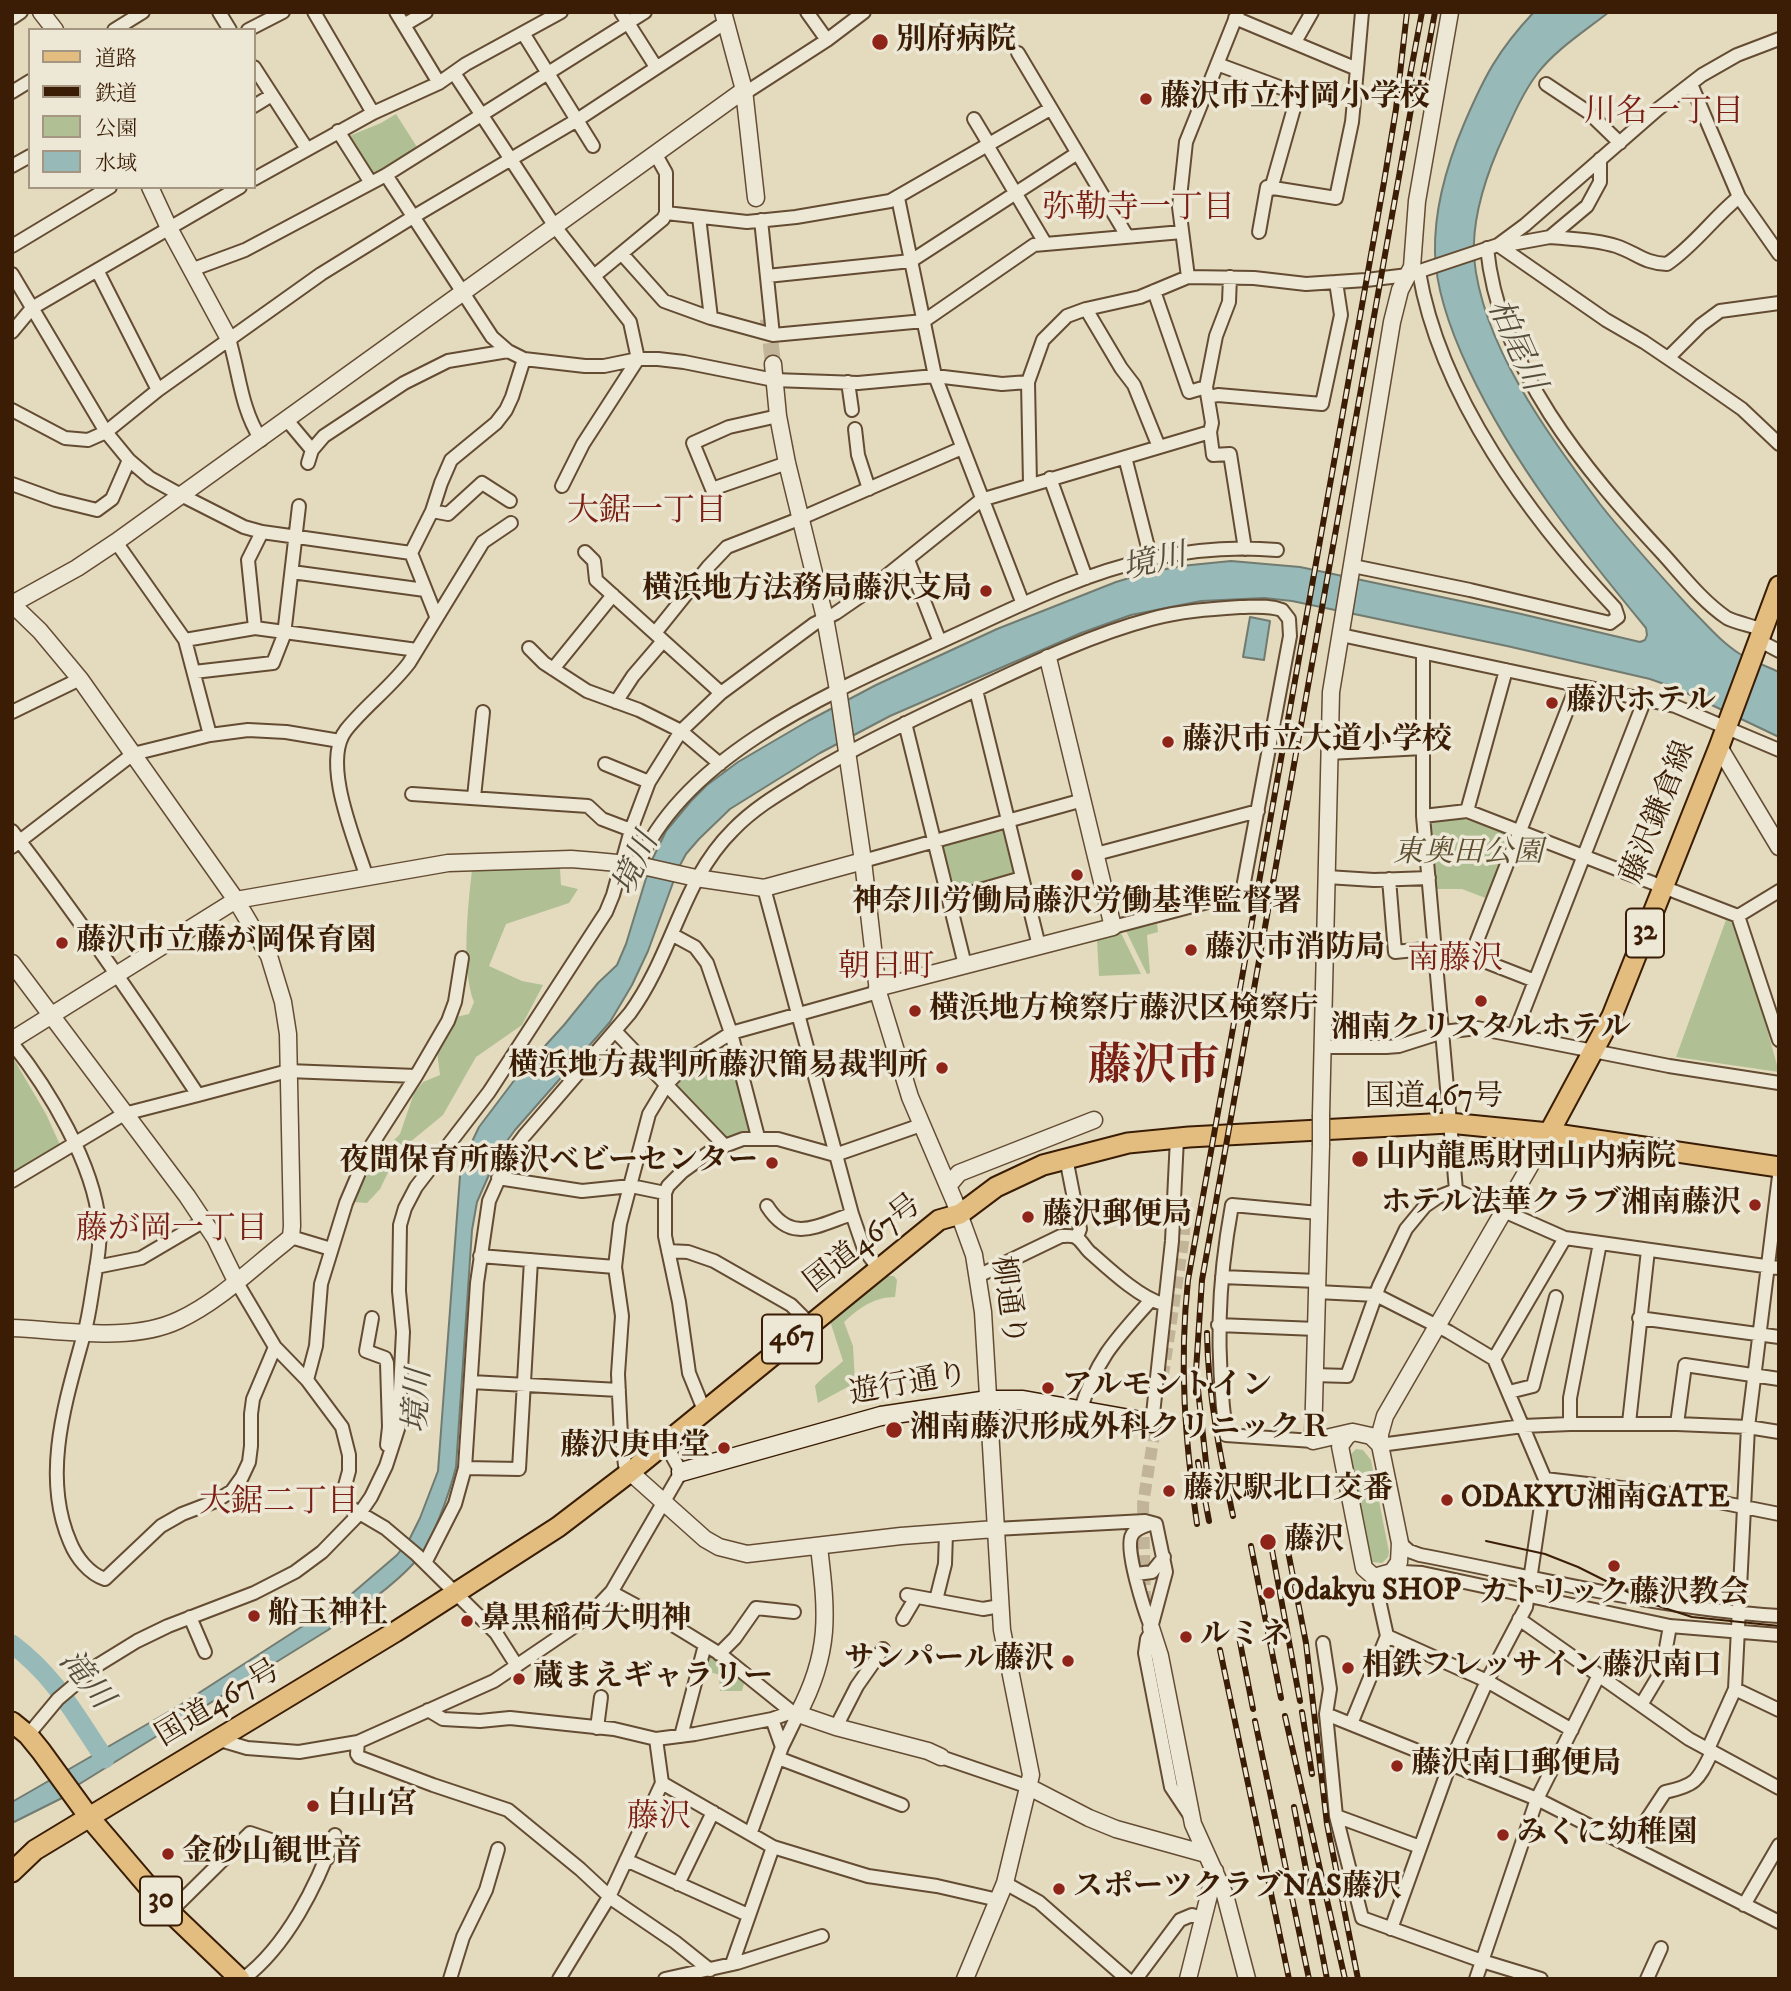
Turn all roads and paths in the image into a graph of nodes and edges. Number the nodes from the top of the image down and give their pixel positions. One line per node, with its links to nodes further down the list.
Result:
1 (21, 12): 18 (street)
2 (41, 12): 21 (street)
3 (143, 12): 22 (street)
4 (219, 12): 23 (street)
5 (283, 12): 24 (street)
6 (314, 12): 45 (street)
7 (396, 12): 20 (street)
8 (426, 12): 20 (street)
9 (645, 12): 19 (street)
10 (807, 12): 27 (street)
11 (864, 12): 27 (street)
12 (1312, 12): 28 (street)
13 (1362, 12): 32 (street)
14 (1450, 12): 89 (street)
15 (560, 13): 25 (street)
16 (1237, 15): 28 (street); 30 (street)
17 (725, 17): 31 (street); 41 (street)
18 (12, 18)
19 (625, 18): 31 (street); 35 (street)
20 (404, 25): 37 (street)
21 (53, 28)
22 (117, 28)
23 (229, 28)
24 (252, 28)
25 (523, 33): 34 (street); 35 (street)
26 (1779, 38): 39 (street)
27 (827, 40): 41 (street)
28 (1295, 42): 32 (street)
29 (1018, 54): 44 (street)
30 (1217, 64): 66 (street); 77 (street)
31 (656, 67): 48 (street)
32 (1357, 69): 66 (street)
33 (256, 70): 42 (street)
34 (454, 73): 37 (street); 46 (street)
35 (548, 73): 46 (street); 48 (street)
36 (28, 82): 40 (street)
37 (439, 83): 45 (street)
38 (1546, 84): 50 (street)
39 (1691, 84): 50 (street); 68 (street)
40 (12, 92)
41 (745, 92): 55 (street); 69 (street)
42 (272, 95): 43 (street); 53 (street)
43 (256, 105)
44 (1050, 109): 51 (street); 54 (street)
45 (373, 113): 49 (street)
46 (482, 116): 58 (street); 60 (street)
47 (974, 119): 51 (street)
48 (577, 120): 52 (street); 58 (street)
49 (338, 131): 53 (street); 62 (street)
50 (1620, 143): 57 (street)
51 (988, 145): 67 (street); 70 (street)
52 (593, 146)
53 (307, 149): 61 (street)
54 (1076, 154): 67 (street); 79 (street)
55 (656, 155): 71 (street); 76 (street)
56 (28, 157): 59 (street)
57 (1600, 159): 80 (street); 83 (street)
58 (511, 160): 72 (street); 76 (street)
59 (12, 166)
60 (386, 175): 62 (street); 72 (street)
61 (256, 178)
62 (371, 183): 88 (street)
63 (107, 189): 82 (street)
64 (151, 189): 75 (street)
65 (237, 189): 75 (street)
66 (1271, 189): 78 (street)
67 (1015, 192): 81 (street); 86 (street)
68 (1739, 197): 80 (street); 85 (street)
69 (756, 198)
70 (898, 198): 74 (street); 86 (street)
71 (666, 213): 73 (street); 84 (street)
72 (413, 216): 97 (street); 105 (street)
73 (699, 217): 74 (street); 101 (street)
74 (761, 220): 92 (street)
75 (169, 228): 87 (street); 88 (street)
76 (556, 228): 91 (street); 97 (street)
77 (1182, 232): 79 (street); 94 (street)
78 (1258, 232)
79 (1127, 236): 81 (street)
80 (1549, 237): 83 (street)
81 (1045, 243): 102 (street)
82 (12, 246)
83 (1493, 247): 89 (street); 107 (street); 167 (street)
84 (622, 254): 91 (street); 101 (street)
85 (1779, 254)
86 (911, 261): 92 (street); 102 (street)
87 (97, 270): 99 (street); 114 (street)
88 (191, 270): 105 (street)
89 (1417, 272): 95 (street); 153 (street); 153 (street)
90 (12, 274): 99 (street)
91 (594, 276): 109 (street)
92 (767, 276): 104 (street)
93 (1230, 276): 94 (street); 95 (street); 115 (street)
94 (1188, 277): 96 (street)
95 (1336, 282): 115 (street)
96 (1154, 291): 100 (street); 115 (street)
97 (463, 293): 106 (street); 119 (street)
98 (1779, 303): 107 (street)
99 (32, 308): 103 (street); 121 (street)
100 (1086, 309): 113 (street); 125 (street)
101 (711, 318): 104 (street)
102 (924, 321): 104 (street); 111 (street)
103 (12, 332)
104 (773, 335)
105 (229, 339): 114 (street); 123 (street)
106 (508, 351): 108 (street); 127 (street)
107 (1668, 358): 124 (street)
108 (524, 359): 109 (street); 141 (street)
109 (638, 359): 110 (street); 135 (street)
110 (773, 372): 112 (street); 118 (street, 柳通り)
111 (935, 376): 112 (street); 113 (street); 126 (street)
112 (849, 382): 117 (street)
113 (1028, 382): 134 (street)
114 (158, 390): 121 (street)
115 (1207, 392): 122 (street)
116 (12, 410): 121 (street)
117 (852, 410)
118 (778, 416): 131 (street, 柳通り); 131 (street)
119 (286, 419): 123 (street); 127 (street)
120 (855, 429): 136 (street)
121 (106, 432): 129 (street)
122 (1210, 432): 125 (street); 147 (street)
123 (261, 440): 137 (street)
124 (1779, 444)
125 (1158, 447): 128 (street)
126 (962, 448): 136 (street); 138 (street)
127 (312, 450): 130 (street)
128 (1125, 457): 132 (street); 152 (street)
129 (129, 460): 133 (street); 137 (street)
130 (308, 463)
131 (787, 463): 142 (street, 柳通り)
132 (1050, 478): 134 (street); 155 (street)
133 (12, 484)
134 (1030, 484): 138 (street)
135 (562, 485)
136 (869, 489): 142 (street)
137 (181, 495): 144 (street); 146 (street)
138 (981, 500): 151 (street); 160 (street)
139 (510, 501): 141 (street)
140 (299, 506): 145 (street)
141 (432, 512): 150 (street)
142 (799, 519): 162 (street, 柳通り); 166 (street)
143 (511, 523): 161 (street)
144 (262, 532): 145 (street); 163 (street)
145 (296, 537): 150 (street); 154 (street)
146 (116, 542): 159 (street); 168 (street)
147 (1245, 548): 148 (street); 152 (street)
148 (1277, 550)
149 (585, 552): 158 (street)
150 (411, 553): 157 (street)
151 (908, 559): 162 (street); 169 (street)
152 (1151, 559): 155 (street)
153 (1353, 567): 164 (street)
154 (292, 572): 157 (street); 165 (street)
155 (1086, 578): 160 (street)
156 (1779, 586): 167 (main road, 藤沢鎌倉線 / 32)
157 (425, 590): 161 (street)
158 (613, 595): 166 (street); 175 (street)
159 (12, 604): 178 (street)
160 (1023, 604): 169 (street)
161 (436, 616): 171 (street)
162 (825, 618): 181 (street); 182 (street, 柳通り)
163 (256, 628): 165 (street); 168 (street)
164 (1342, 628): 173 (street); 197 (street)
165 (285, 631): 171 (street); 177 (street)
166 (659, 637): 181 (street); 184 (street)
167 (1759, 637): 172 (street); 188 (main road, 藤沢鎌倉線 / 32)
168 (185, 640): 177 (street)
169 (940, 642): 182 (street)
170 (529, 648): 175 (street)
171 (417, 650): 191 (street)
172 (1779, 651)
173 (1423, 653): 176 (street); 193 (street)
174 (1048, 658): 180 (street); 203 (street); 204 (street)
175 (553, 669): 184 (street)
176 (1506, 670): 179 (street); 205 (street)
177 (194, 671): 190 (street)
178 (80, 679): 185 (street); 196 (street)
179 (1577, 685): 183 (street); 209 (street)
180 (976, 690): 187 (street); 207 (street)
181 (721, 693): 189 (street)
182 (838, 693): 194 (street, 柳通り); 199 (street)
183 (1645, 699): 188 (street); 214 (street)
184 (616, 702): 189 (street)
185 (12, 712)
186 (483, 712): 202 (street)
187 (905, 723): 194 (street); 211 (street)
188 (1726, 725): 192 (main road, 藤沢鎌倉線 / 32); 195 (street)
189 (681, 731): 199 (street); 200 (street)
190 (210, 735): 191 (street); 196 (street)
191 (340, 741): 218 (street)
192 (1720, 747): 212 (street); 224 (main road, 藤沢鎌倉線 / 32)
193 (1423, 748): 197 (street); 206 (street)
194 (846, 749): 215 (street, 柳通り); 221 (street)
195 (1779, 750)
196 (133, 754): 210 (street); 228 (street)
197 (1329, 754): 219 (street)
198 (605, 764): 200 (street)
199 (720, 764): 217 (street)
200 (649, 782): 208 (street)
201 (412, 794): 202 (street)
202 (474, 797): 208 (street)
203 (1083, 800): 207 (street); 213 (street)
204 (1258, 811): 213 (street); 230 (street)
205 (1467, 811): 206 (street); 209 (street)
206 (1423, 816): 220 (street)
207 (1008, 820): 211 (street); 222 (street)
208 (631, 830): 216 (street)
209 (1519, 832): 214 (street); 234 (street)
210 (15, 840): 238 (street)
211 (934, 841): 215 (street); 227 (street)
212 (1779, 847)
213 (1096, 854): 230 (street)
214 (1584, 856): 224 (street); 239 (street)
215 (863, 861): 225 (street); 240 (street, 柳通り)
216 (621, 864): 217 (street); 218 (street); 336 (street)
217 (640, 866): 221 (street)
218 (366, 875): 228 (street)
219 (1328, 877): 223 (street); 249 (street)
220 (1429, 877): 223 (street); 233 (street)
221 (694, 878): 225 (street); 231 (street)
222 (1022, 878): 227 (street); 232 (street)
223 (1389, 879): 233 (street)
224 (1663, 886): 229 (street); 250 (main road, 藤沢鎌倉線 / 32)
225 (764, 888): 241 (street)
226 (1779, 891): 229 (street)
227 (949, 899): 237 (street)
228 (236, 900): 238 (street); 251 (street)
229 (1738, 916): 247 (street)
230 (1113, 927): 232 (street)
231 (673, 935): 243 (street); 245 (street)
232 (1039, 946): 237 (street)
233 (1435, 953): 234 (street); 244 (street)
234 (1471, 956): 239 (street)
235 (462, 958): 252 (street)
236 (12, 963): 242 (street)
237 (965, 965): 240 (street)
238 (117, 972): 242 (street); 255 (street)
239 (1535, 981): 246 (street)
240 (878, 990): 241 (street); 259 (street, 柳通り)
241 (799, 1014): 245 (street); 265 (street)
242 (51, 1015): 248 (street); 256 (street)
243 (615, 1031): 254 (street); 269 (street)
244 (1443, 1032): 246 (street); 249 (street); 258 (street)
245 (731, 1033): 254 (street); 261 (street)
246 (1514, 1035): 250 (street)
247 (1779, 1040)
248 (12, 1041): 263 (street)
249 (1323, 1046): 277 (street, bridge)
250 (1594, 1052): 253 (street); 260 (main road, 藤沢鎌倉線 / 32)
251 (288, 1071): 252 (street); 255 (street); 281 (street)
252 (416, 1076): 285 (street)
253 (1779, 1083)
254 (667, 1084): 264 (street); 271 (street)
255 (198, 1095): 256 (street)
256 (124, 1114): 263 (street); 280 (street)
257 (1094, 1119): 272 (street)
258 (1450, 1123): 260 (main road, 国道467号 / 467); 262 (main road, 国道467号 / 467); 273 (street)
259 (921, 1125): 265 (street); 272 (street, 柳通り)
260 (1549, 1133): 267 (main road, 国道467号 / 467); 276 (street)
261 (758, 1137): 264 (street); 265 (street)
262 (1177, 1138): 266 (main road, 国道467号 / 467); 300 (street)
263 (75, 1145): 270 (street); 290 (street)
264 (724, 1145): 274 (street)
265 (835, 1155): 278 (street)
266 (1066, 1158): 279 (main road, 国道467号 / 467); 282 (street)
267 (1779, 1167)
268 (1779, 1176): 292 (street)
269 (498, 1178): 271 (street); 288 (street)
270 (12, 1181)
271 (631, 1186): 274 (street); 291 (street)
272 (947, 1186): 279 (street, 柳通り)
273 (1457, 1190): 276 (street); 298 (street)
274 (665, 1193): 287 (street)
275 (767, 1206): 278 (street)
276 (1504, 1211): 283 (street); 305 (street)
277 (1319, 1213): 295 (street); 297 (street)
278 (852, 1214): 293 (street)
279 (960, 1214): 293 (main road, 国道467号 / 467); 294 (street, 柳通り)
280 (204, 1221): 290 (street); 296 (street)
281 (291, 1237): 285 (street); 296 (street)
282 (1077, 1237): 294 (street); 300 (street)
283 (1565, 1238): 284 (street); 312 (street)
284 (1600, 1243): 286 (street); 327 (street)
285 (331, 1249): 316 (street)
286 (1647, 1250): 292 (street); 302 (street)
287 (668, 1251): 303 (street); 322 (street)
288 (480, 1256): 289 (street); 317 (street)
289 (531, 1260): 291 (street); 318 (street)
290 (96, 1267): 308 (street)
291 (615, 1267): 319 (street)
292 (1774, 1267): 309 (street)
293 (878, 1268): 303 (main road, 国道467号 / 467)
294 (978, 1276): 321 (street, 柳通り)
295 (1222, 1277): 297 (street); 304 (street)
296 (236, 1281): 308 (street); 311 (street)
297 (1317, 1287): 298 (street); 307 (street)
298 (1376, 1295): 305 (street); 313 (street)
299 (1556, 1297): 320 (street)
300 (1157, 1302): 323 (street); 325 (street)
301 (372, 1318): 336 (street)
302 (1639, 1318): 309 (street); 326 (street)
303 (810, 1324): 322 (main road, 国道467号 / 467)
304 (1218, 1325): 307 (street); 333 (street)
305 (1437, 1326): 312 (street); 324 (street)
306 (12, 1328): 308 (street)
307 (1316, 1329): 313 (street)
308 (85, 1331): 311 (street)
309 (1759, 1335): 310 (street); 314 (street)
310 (1779, 1337)
311 (275, 1348): 316 (street)
312 (1494, 1359): 320 (street)
313 (1314, 1375): 333 (street)
314 (1754, 1376): 315 (street); 328 (street); 330 (street)
315 (1779, 1379)
316 (307, 1380): 343 (street)
317 (471, 1381): 318 (street); 337 (street)
318 (524, 1384): 319 (street); 337 (street)
319 (619, 1390): 338 (street)
320 (1508, 1392): 329 (street)
321 (988, 1400): 323 (main road, 遊行通り); 339 (main road, 遊行通り); 346 (street, 柳通り)
322 (704, 1410): 334 (main road, 国道467号 / 467)
323 (1080, 1411): 325 (main road, 遊行通り)
324 (1385, 1416): 331 (street); 335 (street)
325 (1152, 1423)
326 (1629, 1423): 327 (street); 328 (street)
327 (1570, 1424): 329 (street)
328 (1677, 1424): 330 (street)
329 (1523, 1426): 335 (street); 340 (street)
330 (1748, 1427): 332 (street); 342 (street)
331 (1353, 1432): 333 (street); 335 (street); 353 (street)
332 (1779, 1432)
333 (1313, 1441)
334 (666, 1443): 338 (main road, 国道467号 / 467); 339 (street)
335 (1380, 1445): 348 (street)
336 (386, 1466): 343 (street)
337 (466, 1468): 351 (street)
338 (630, 1472): 341 (street); 356 (main road, 国道467号 / 467)
339 (681, 1472): 341 (street)
340 (1545, 1479): 342 (street); 354 (street)
341 (663, 1503): 349 (street); 355 (street)
342 (1744, 1506): 344 (street); 361 (street)
343 (360, 1513): 351 (street); 363 (street)
344 (1779, 1514)
345 (1154, 1523): 346 (street); 350 (street); 352 (street)
346 (995, 1532): 347 (street); 359 (street, 柳通り)
347 (946, 1533): 349 (street); 358 (street)
348 (1400, 1543): 353 (street); 354 (street)
349 (819, 1547): 384 (street)
350 (1164, 1557): 352 (street); 367 (street)
351 (425, 1563): 356 (street)
352 (1136, 1574): 367 (street)
353 (1380, 1576): 357 (street); 370 (street)
354 (1531, 1578): 357 (street); 361 (street)
355 (611, 1592): 372 (street); 376 (street)
356 (456, 1594): 376 (street); 396 (main road, 国道467号 / 467)
357 (1528, 1596): 365 (street); 366 (street)
358 (936, 1600): 359 (street); 364 (street)
359 (1000, 1606): 403 (street, 柳通り)
360 (794, 1612): 375 (street)
361 (1738, 1614): 362 (street); 368 (street)
362 (1779, 1616)
363 (190, 1617): 374 (street); 393 (street)
364 (903, 1619)
365 (1519, 1619): 377 (street); 378 (street)
366 (1670, 1626): 368 (street); 381 (street)
367 (1152, 1629): 406 (street); 411 (street)
368 (1738, 1632): 369 (street); 379 (street)
369 (1779, 1634)
370 (1387, 1636): 378 (street); 388 (street)
371 (1323, 1643): 385 (street)
372 (705, 1645): 375 (street); 394 (street)
373 (883, 1649): 389 (street)
374 (205, 1652)
375 (719, 1654): 384 (street)
376 (517, 1667): 382 (street)
377 (1599, 1675): 381 (street); 391 (street)
378 (1486, 1681): 391 (street); 401 (street)
379 (1735, 1689): 383 (street); 398 (street)
380 (601, 1697): 390 (street)
381 (1641, 1705): 398 (street)
382 (428, 1710): 390 (street); 397 (street)
383 (1779, 1710)
384 (795, 1713): 386 (street); 389 (street); 399 (street)
385 (1326, 1714): 388 (street); 409 (street)
386 (772, 1719): 394 (street); 399 (street)
387 (12, 1722): 393 (main road, 30)
388 (1351, 1724): 401 (street)
389 (836, 1727): 400 (street)
390 (597, 1728): 395 (street)
391 (1572, 1730): 405 (street)
392 (1166, 1731): 406 (street)
393 (28, 1735): 410 (main road, 30)
394 (681, 1736): 395 (street)
395 (656, 1739): 402 (street)
396 (220, 1740): 397 (street); 410 (main road, 国道467号 / 467)
397 (358, 1742): 426 (street)
398 (1710, 1751): 404 (street); 414 (street)
399 (780, 1753): 407 (street); 412 (street)
400 (941, 1758): 403 (street)
401 (1450, 1764): 405 (street); 417 (street)
402 (662, 1783): 408 (street); 421 (street)
403 (1029, 1787): 419 (street); 424 (street, 柳通り)
404 (1779, 1788)
405 (1537, 1799): 414 (street); 436 (street)
406 (1180, 1801): 411 (street)
407 (902, 1805)
408 (713, 1812): 412 (street); 425 (street)
409 (1336, 1816): 417 (street); 433 (street)
410 (89, 1817): 423 (main road, 国道467号 / 467); 429 (main road, 30)
411 (1191, 1817): 419 (street)
412 (751, 1832): 416 (street)
413 (335, 1835): 420 (street)
414 (1630, 1845): 428 (street)
415 (1779, 1845): 428 (street)
416 (774, 1847): 427 (street); 430 (street)
417 (1420, 1847): 433 (street)
418 (498, 1849): 440 (street)
419 (1206, 1854): 422 (street)
420 (327, 1859): 429 (street); 439 (street)
421 (626, 1860): 425 (street); 426 (street)
422 (1215, 1871): 431 (street); 448 (street)
423 (12, 1872)
424 (1005, 1882): 427 (street, 柳通り); 445 (street)
425 (678, 1884): 430 (street)
426 (609, 1897): 438 (street); 441 (street)
427 (998, 1900): 444 (street, 柳通り)
428 (1744, 1905): 432 (street)
429 (170, 1912): 439 (main road, 30)
430 (748, 1915): 437 (street)
431 (1203, 1918): 446 (street); 447 (street)
432 (1779, 1922)
433 (1391, 1929): 436 (street)
434 (821, 1936): 437 (street)
435 (1661, 1948): 451 (street)
436 (1482, 1961): 449 (street); 450 (street)
437 (735, 1964): 438 (street)
438 (710, 1970): 442 (street); 443 (street)
439 (242, 1979)
440 (450, 1979)
441 (559, 1979)
442 (664, 1979)
443 (728, 1979)
444 (965, 1979)
445 (1127, 1979)
446 (1136, 1979)
447 (1188, 1979)
448 (1247, 1979)
449 (1476, 1979)
450 (1541, 1979)
451 (1647, 1979)

